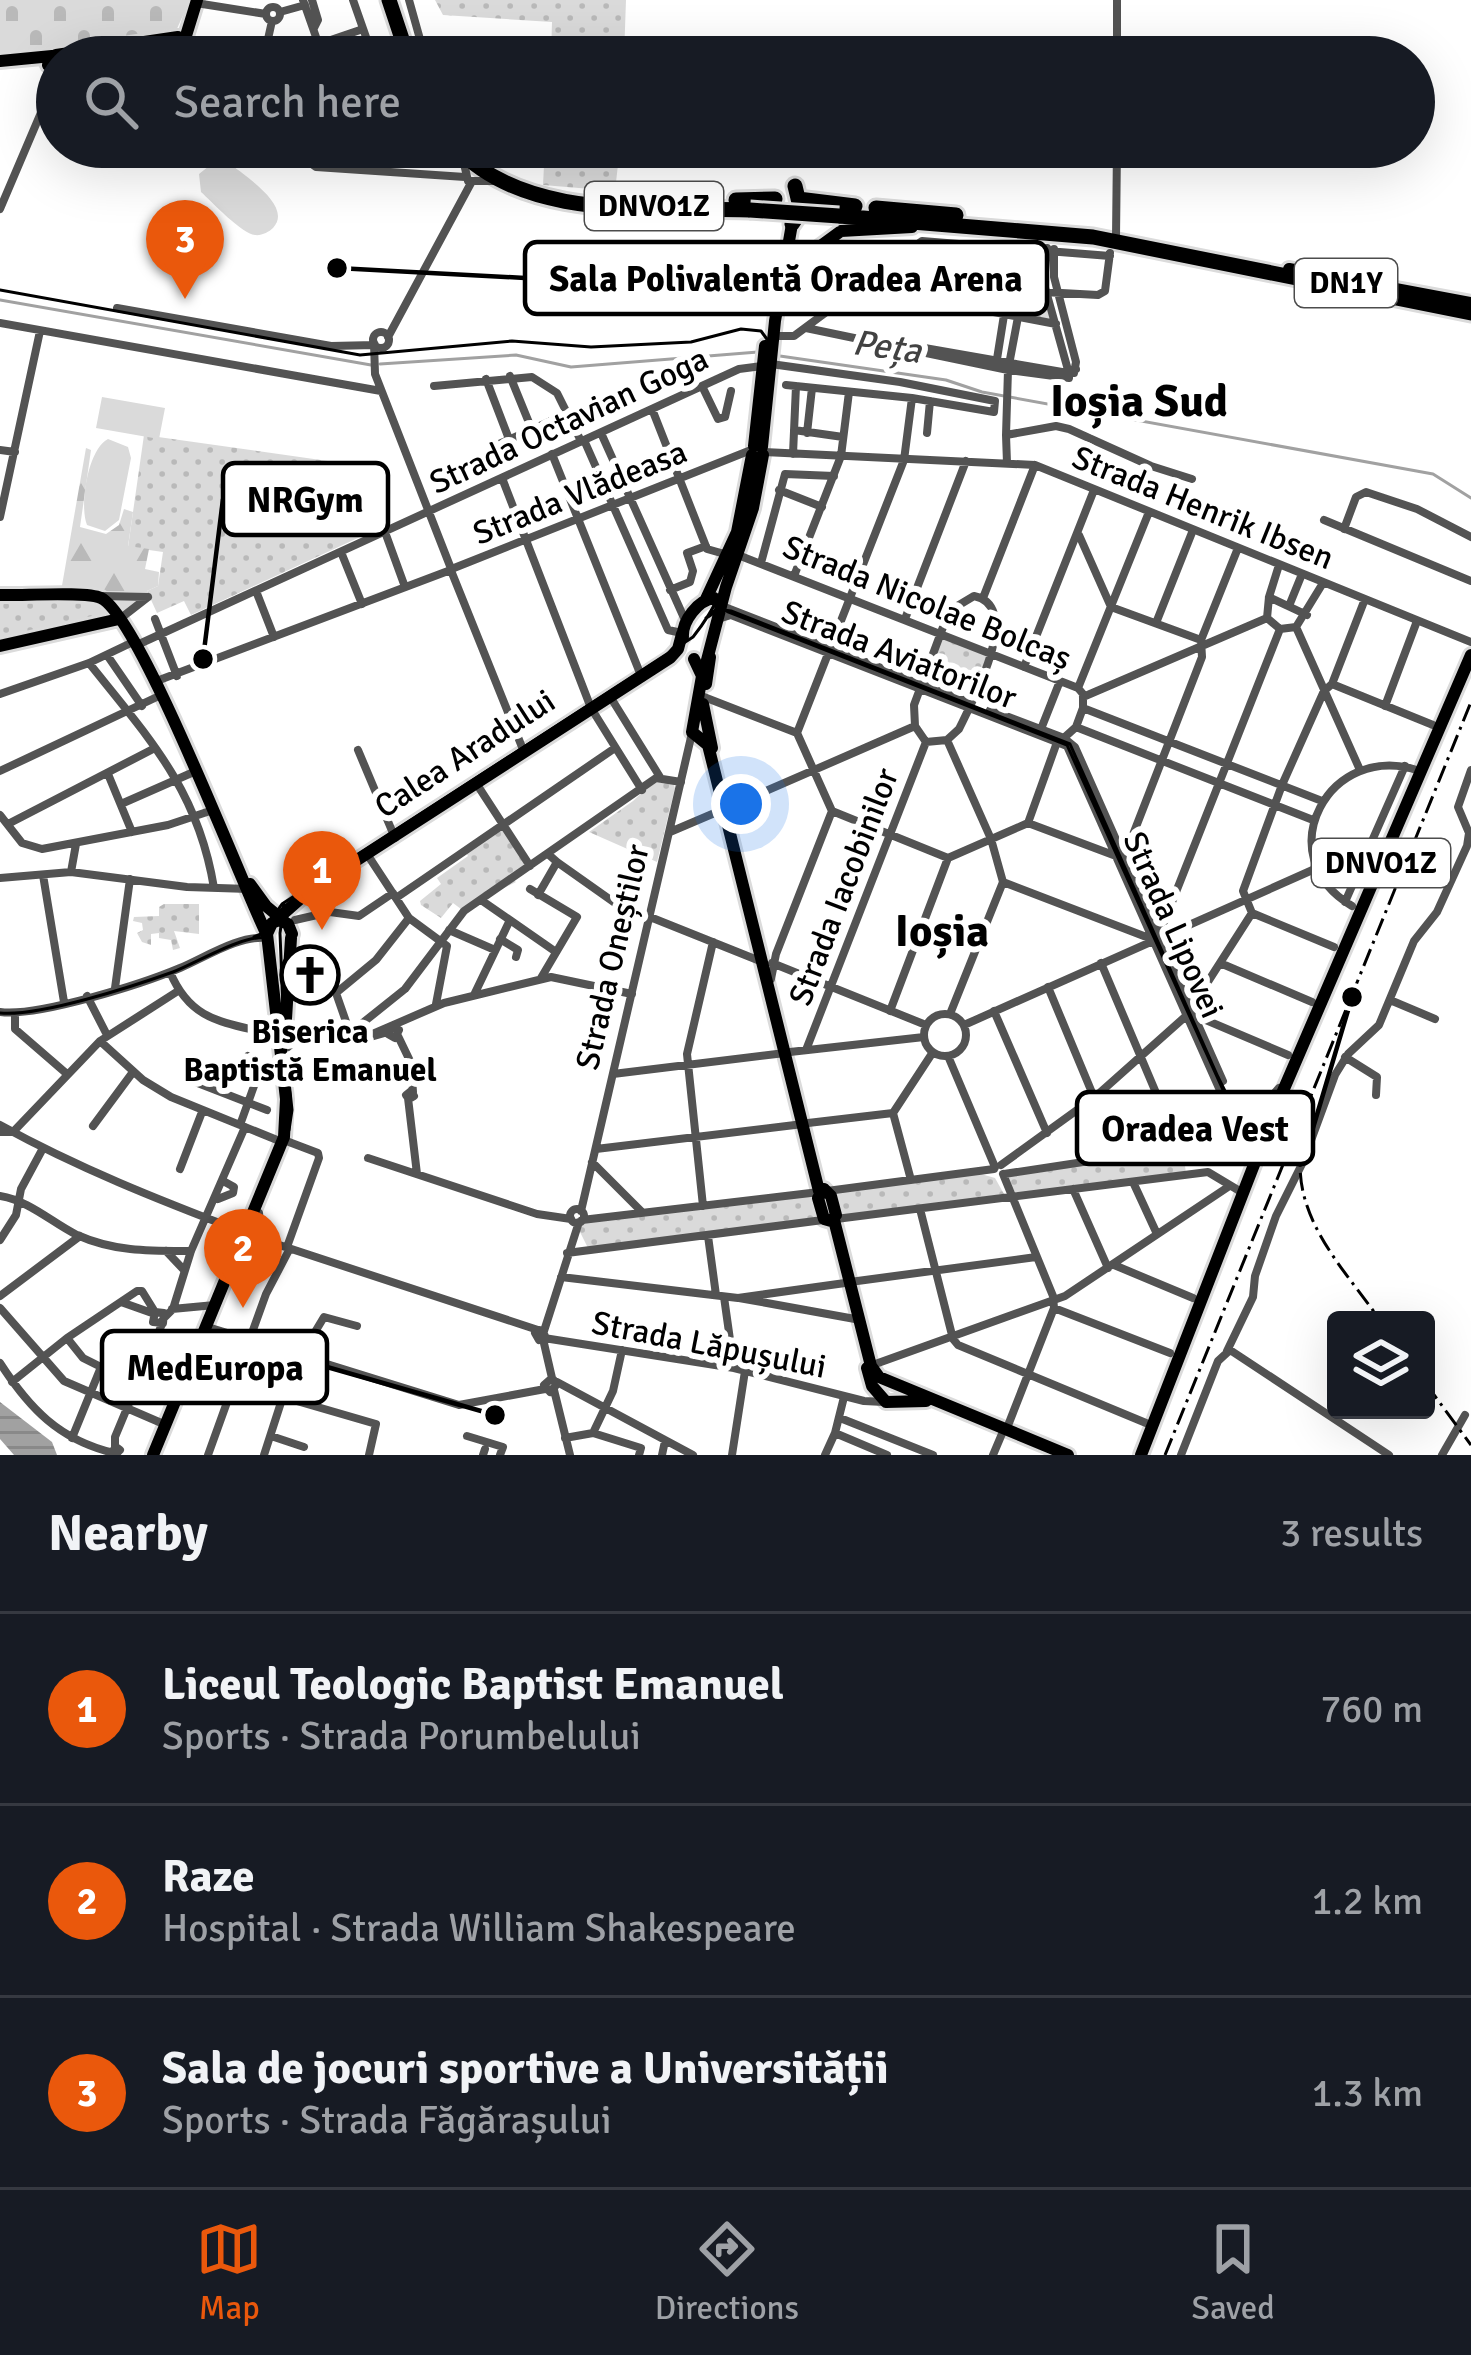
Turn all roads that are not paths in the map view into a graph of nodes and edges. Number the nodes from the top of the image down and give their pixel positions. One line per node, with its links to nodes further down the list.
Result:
1 (353, 0): 8 (street)
2 (1118, 0): 16 (street)
3 (197, 2): 5 (street); 9 (main road)
4 (307, 2): 7 (street); 11 (street)
5 (224, 4): 7 (street)
6 (395, 4): 14 (highway); 15 (street)
7 (269, 17): 10 (street)
8 (363, 29): 12 (street); 13 (street)
9 (182, 36)
10 (266, 36)
11 (316, 36)
12 (342, 36)
13 (366, 36)
14 (404, 36)
15 (413, 36)
16 (1118, 36)
17 (0, 61): 18 (main road)
18 (36, 62)
19 (36, 115): 29 (street)
20 (330, 168): 25 (street)
21 (465, 168): 25 (street)
22 (485, 168): 26 (highway, DNVO1Z)
23 (488, 168): 27 (highway, DNVO1Z)
24 (1116, 168): 37 (street)
25 (468, 180): 26 (street); 53 (street)
26 (502, 182): 27 (highway, DNVO1Z)
27 (564, 198): 28 (highway); 31 (highway, DNVO1Z, bridge); 32 (highway)
28 (775, 199)
29 (0, 208)
30 (876, 208): 35 (highway)
31 (844, 212): 33 (highway, Calea Aradului); 35 (highway, DNVO1Z); 36 (highway, DNVO1Z)
32 (772, 218)
33 (795, 221): 34 (highway); 42 (main road, Calea Aradului)
34 (912, 227): 36 (highway); 45 (main road)
35 (1042, 227): 37 (highway, DNVO1Z)
36 (1012, 230): 37 (highway, DNVO1Z)
37 (1112, 244): 38 (street); 39 (highway, DNVO1Z); 40 (highway, DNVO1Z); 43 (street)
38 (1050, 248): 41 (street); 43 (street)
39 (1221, 258): 46 (highway, DN1Y)
40 (1263, 272): 46 (highway, DN1Y)
41 (863, 284): 43 (street); 47 (street); 51 (street)
42 (778, 285): 45 (main road, Calea Aradului); 55 (main road, Calea Aradului)
43 (1052, 293): 48 (street); 50 (street); 58 (street)
44 (117, 308): 53 (street)
45 (777, 311): 55 (main road, Calea Aradului)
46 (1471, 311)
47 (1004, 315): 48 (street); 56 (street)
48 (1018, 317): 50 (street); 57 (street)
49 (0, 323): 52 (street)
50 (1056, 324): 58 (street)
51 (808, 326): 54 (street); 55 (street, Strada Octavian Goga)
52 (40, 331): 65 (street); 84 (street)
53 (376, 341): 65 (street)
54 (877, 343): 56 (street); 57 (street)
55 (769, 355): 60 (street); 63 (street, Strada Octavian Goga); 86 (main road, Calea Aradului)
56 (997, 359): 57 (street)
57 (1008, 366): 58 (street); 78 (street)
58 (1069, 373)
59 (510, 376): 61 (street); 73 (street); 81 (street)
60 (870, 378): 68 (street); 70 (street)
61 (485, 379): 62 (street); 80 (street)
62 (434, 386)
63 (702, 386): 66 (street); 71 (street, Strada Octavian Goga)
64 (812, 388): 67 (street); 74 (street); 76 (street)
65 (381, 391): 103 (street)
66 (731, 391)
67 (848, 392): 68 (street); 79 (street)
68 (868, 394): 69 (street)
69 (913, 398): 70 (street); 89 (street)
70 (930, 401): 77 (street)
71 (652, 409): 75 (street, Strada Octavian Goga); 96 (street)
72 (551, 421): 73 (street)
73 (532, 430): 80 (street)
74 (794, 430): 76 (street); 87 (street)
75 (601, 433): 81 (street, Strada Octavian Goga); 100 (street)
76 (807, 433): 79 (street)
77 (926, 433)
78 (1006, 435): 92 (street); 97 (street)
79 (843, 437): 88 (street)
80 (509, 440): 82 (street)
81 (583, 441): 85 (street, Strada Octavian Goga); 101 (street)
82 (490, 448)
83 (0, 450): 84 (street)
84 (15, 452): 105 (street)
85 (551, 454): 95 (street, Strada Octavian Goga); 106 (street)
86 (756, 454): 87 (street, Strada Henrik Ibsen); 91 (street, Strada Vlădeasa); 91 (street, Strada Vlădeasa); 117 (main road, Calea Aradului)
87 (793, 454): 88 (street, Strada Henrik Ibsen)
88 (841, 456): 89 (street, Strada Henrik Ibsen); 94 (street)
89 (904, 460): 90 (street, Strada Henrik Ibsen); 131 (street)
90 (966, 460): 92 (street, Strada Henrik Ibsen); 143 (street)
91 (722, 462): 96 (street, Strada Vlădeasa)
92 (1006, 463): 93 (street, Strada Henrik Ibsen)
93 (1035, 465): 99 (street, Strada Henrik Ibsen); 132 (street)
94 (834, 476): 98 (street); 102 (street)
95 (502, 478): 103 (street, Strada Octavian Goga); 113 (street)
96 (680, 479): 100 (street, Strada Vlădeasa); 114 (street)
97 (1192, 479)
98 (779, 490): 102 (street); 118 (street)
99 (1094, 490): 104 (street, Strada Henrik Ibsen); 111 (street)
100 (630, 500): 101 (street, Strada Vlădeasa); 127 (street)
101 (612, 507): 106 (street, Strada Vlădeasa); 147 (street)
102 (822, 507): 122 (street)
103 (430, 511): 110 (street, Strada Octavian Goga); 120 (street)
104 (1149, 512): 108 (street, Strada Henrik Ibsen); 137 (street)
105 (0, 517)
106 (578, 520): 113 (street, Strada Vlădeasa); 166 (street)
107 (1324, 520): 109 (street)
108 (1194, 529): 115 (street, Strada Henrik Ibsen); 145 (street)
109 (1344, 529): 112 (street); 123 (street)
110 (385, 532): 116 (street, Strada Octavian Goga); 125 (street)
111 (1078, 534): 137 (street); 163 (street)
112 (1471, 537)
113 (527, 539): 120 (street, Strada Vlădeasa); 179 (street)
114 (702, 547): 117 (street, Strada Nicolae Bolcaș); 127 (street)
115 (1238, 548): 119 (street, Strada Henrik Ibsen); 153 (street)
116 (341, 552): 126 (street, Strada Octavian Goga); 135 (street)
117 (733, 555): 118 (street, Strada Nicolae Bolcaș); 133 (main road, Calea Aradului); 138 (main road, Calea Aradului)
118 (761, 563): 122 (street, Strada Nicolae Bolcaș)
119 (1280, 565): 121 (street, Strada Henrik Ibsen); 130 (street)
120 (451, 570): 125 (street, Strada Vlădeasa); 194 (street)
121 (1302, 574): 124 (street, Strada Henrik Ibsen); 136 (street)
122 (794, 575): 131 (street, Strada Nicolae Bolcaș)
123 (1471, 581)
124 (1323, 583): 134 (street, Strada Henrik Ibsen); 139 (street)
125 (405, 587): 135 (street, Strada Vlădeasa)
126 (256, 590): 150 (street, Strada Octavian Goga); 151 (street)
127 (670, 590): 147 (street)
128 (0, 595): 129 (main road)
129 (91, 596): 141 (main road); 141 (street)
130 (1268, 597): 136 (street); 140 (street)
131 (850, 598): 143 (street, Strada Nicolae Bolcaș); 156 (street)
132 (983, 598): 149 (street); 157 (street)
133 (706, 599): 138 (main road); 147 (main road, Calea Aradului)
134 (1365, 599): 144 (street, Strada Henrik Ibsen); 169 (street)
135 (362, 604): 151 (street, Strada Vlădeasa)
136 (1289, 606): 139 (street)
137 (1111, 607): 145 (street); 171 (street)
138 (719, 610): 156 (street, Strada Aviatorilor); 156 (street, Strada Aviatorilor); 160 (main road, Calea Aradului)
139 (1306, 615): 146 (street)
140 (1267, 618): 148 (street); 153 (street)
141 (119, 619): 154 (main road); 155 (main road)
142 (154, 619): 150 (street)
143 (905, 620): 149 (street, Strada Nicolae Bolcaș)
144 (1417, 621): 152 (street, Strada Henrik Ibsen); 177 (street)
145 (1156, 623): 153 (street)
146 (1296, 627): 148 (street); 169 (street)
147 (684, 629): 161 (main road); 166 (main road, Calea Aradului)
148 (1280, 629): 196 (street)
149 (941, 633): 157 (street, Strada Nicolae Bolcaș); 168 (street)
150 (160, 634): 154 (street, Strada Octavian Goga); 165 (street)
151 (274, 638): 165 (street, Strada Vlădeasa)
152 (1471, 642)
153 (1201, 643): 171 (street); 190 (street)
154 (134, 644): 159 (street, Strada Octavian Goga); 170 (main road)
155 (0, 646)
156 (829, 651): 168 (street, Strada Aviatorilor); 185 (street)
157 (990, 652): 163 (street, Strada Nicolae Bolcaș); 175 (street)
158 (1471, 655): 202 (main road, DNVO1Z)
159 (107, 656): 162 (street, Strada Octavian Goga); 176 (street)
160 (710, 657): 161 (main road, Calea Aradului); 174 (main road, Strada Oneștilor)
161 (694, 659): 166 (main road, Calea Aradului); 174 (main road, Strada Oneștilor)
162 (89, 663): 172 (street, Strada Octavian Goga); 180 (street)
163 (1024, 667): 167 (street, Strada Nicolae Bolcaș)
164 (1471, 667): 450 (main road, DNVO1Z)
165 (177, 676): 170 (street, Strada Vlădeasa)
166 (642, 678): 173 (main road, Calea Aradului); 179 (main road, Calea Aradului)
167 (1060, 681): 171 (street, Strada Nicolae Bolcaș); 184 (street)
168 (920, 685): 175 (street, Strada Aviatorilor); 182 (street)
169 (1328, 687): 177 (street); 199 (street); 210 (street)
170 (156, 689): 176 (street, Strada Vlădeasa); 201 (main road)
171 (1080, 692): 178 (street, Strada Nicolae Bolcaș)
172 (0, 694)
173 (611, 698): 179 (main road, Calea Aradului); 205 (street)
174 (701, 701): 185 (street); 186 (main road, Strada Oneștilor)
175 (970, 705): 184 (street, Strada Aviatorilor); 187 (street); 188 (street, Strada Aviatorilor)
176 (142, 706): 180 (street, Strada Vlădeasa)
177 (1385, 706): 181 (street)
178 (1083, 708): 183 (street); 190 (street)
179 (592, 709): 192 (street); 194 (main road, Calea Aradului)
180 (129, 713): 191 (street); 203 (street, Strada Vlădeasa)
181 (1433, 725)
182 (915, 726): 189 (street); 198 (street)
183 (1076, 728): 188 (street); 195 (street)
184 (1041, 729): 188 (street, Strada Aviatorilor)
185 (797, 733): 198 (street)
186 (700, 734): 207 (street, Strada Oneștilor); 215 (main road)
187 (947, 740): 189 (street); 229 (street)
188 (1062, 740): 221 (street); 233 (street, Strada Lipovei)
189 (926, 742): 227 (street, Strada Iacobinilor)
190 (1169, 742): 195 (street); 196 (street)
191 (155, 748): 204 (street); 206 (street)
192 (616, 748): 211 (street); 223 (street)
193 (358, 751): 228 (street)
194 (524, 753): 208 (main road, Calea Aradului)
195 (1161, 762): 209 (street); 233 (street)
196 (1225, 763): 209 (street); 210 (street)
197 (1405, 766): 199 (street); 202 (street); 238 (street)
198 (813, 770): 215 (street); 217 (street)
199 (1360, 770): 212 (street)
200 (1471, 770): 226 (street)
201 (196, 771): 206 (street); 216 (main road)
202 (1421, 771): 311 (main road, DNVO1Z)
203 (0, 772)
204 (108, 774): 213 (street); 222 (street)
205 (660, 777): 207 (street); 211 (street)
206 (178, 779): 213 (street); 219 (street)
207 (681, 782): 225 (street, Strada Oneștilor)
208 (477, 784): 223 (street); 228 (main road, Calea Aradului)
209 (1218, 784): 214 (street); 253 (street)
210 (1282, 785): 212 (street); 214 (street)
211 (642, 790): 232 (street)
212 (1322, 801): 220 (street)
213 (121, 804): 224 (street)
214 (1274, 806): 220 (street); 248 (street)
215 (725, 809): 225 (street); 270 (main road)
216 (214, 810): 219 (street); 231 (main road)
217 (832, 812): 227 (street); 270 (street)
218 (0, 815): 222 (street)
219 (197, 817): 224 (street); 245 (street)
220 (1313, 820): 238 (street)
221 (1028, 823): 229 (street); 233 (street)
222 (8, 824): 230 (street)
223 (503, 825): 237 (street); 246 (street)
224 (132, 832): 230 (street)
225 (670, 832): 250 (street, Strada Oneștilor)
226 (1470, 832): 280 (street)
227 (890, 835): 235 (street); 275 (street, Strada Iacobinilor)
228 (395, 838): 234 (main road, Calea Aradului)
229 (991, 839): 235 (street); 243 (street)
230 (76, 844): 239 (street)
231 (233, 851): 244 (main road); 254 (main road)
232 (548, 854): 236 (street); 237 (street)
233 (1119, 854): 253 (street, Strada Lipovei)
234 (368, 855): 246 (street); 254 (main road, Calea Aradului); 254 (main road, Calea Aradului)
235 (948, 858): 284 (street)
236 (557, 862): 250 (street); 266 (street)
237 (530, 866): 247 (street)
238 (1317, 868): 248 (street)
239 (71, 872): 240 (street); 242 (street)
240 (43, 875): 241 (street); 281 (street)
241 (0, 878)
242 (130, 879): 245 (street); 274 (street)
243 (1003, 882): 256 (street); 288 (street)
244 (246, 887): 245 (street); 254 (main road); 254 (street)
245 (214, 888)
246 (394, 896): 251 (street); 254 (street)
247 (481, 900): 252 (street); 255 (street)
248 (1246, 900): 249 (street); 257 (street)
249 (1252, 913): 262 (street); 269 (street)
250 (650, 916): 261 (street); 277 (street, Strada Oneștilor)
251 (409, 917): 260 (street); 299 (street)
252 (509, 922): 258 (street); 266 (street)
253 (1154, 924): 256 (street); 257 (street); 259 (street, Strada Lipovei)
254 (278, 925): 271 (street); 296 (main road); 296 (main road)
255 (449, 930): 260 (street); 264 (street)
256 (1136, 932): 259 (street); 263 (street)
257 (1173, 932): 259 (street); 265 (street)
258 (500, 939): 264 (street); 267 (street)
259 (1155, 939): 263 (street); 265 (street, Strada Lipovei); 289 (street, Strada Lipovei)
260 (441, 941): 283 (street); 299 (street)
261 (712, 942): 270 (street); 310 (street)
262 (1334, 947)
263 (1133, 949): 268 (street)
264 (495, 950): 278 (street)
265 (1164, 951): 289 (street, Strada Lipovei)
266 (556, 952): 272 (street)
267 (516, 957)
268 (1101, 963): 273 (street); 307 (street)
269 (1220, 963): 282 (street); 289 (street)
270 (771, 965): 275 (street); 303 (main road)
271 (170, 972): 274 (street); 276 (street)
272 (540, 980): 277 (street); 278 (street)
273 (1048, 987): 285 (street); 318 (street)
274 (115, 988): 279 (street)
275 (830, 988): 284 (street); 301 (street, Strada Iacobinilor)
276 (178, 991): 296 (street); 298 (street)
277 (632, 994): 314 (street, Strada Oneștilor)
278 (473, 995): 283 (street)
279 (87, 996): 281 (street); 298 (street)
280 (1390, 1000): 291 (street); 308 (street)
281 (64, 1002): 287 (street)
282 (1312, 1002)
283 (436, 1006): 290 (street)
284 (890, 1010): 292 (street)
285 (994, 1011): 293 (street); 330 (street)
286 (0, 1012): 287 (street)
287 (16, 1013): 313 (street)
288 (950, 1014): 292 (street); 293 (street)
289 (1190, 1014): 304 (street); 307 (street); 323 (street, Strada Lipovei); 328 (street, Strada Lipovei)
290 (410, 1017): 294 (street); 300 (street)
291 (1435, 1019)
292 (926, 1025): 297 (street)
293 (964, 1025): 306 (street)
294 (394, 1033): 300 (street); 341 (street)
295 (304, 1034): 296 (street); 296 (street); 299 (street)
296 (281, 1035): 332 (main road)
297 (924, 1037): 301 (street); 302 (street)
298 (103, 1038): 312 (street); 313 (street)
299 (349, 1039): 300 (street)
300 (361, 1039)
301 (806, 1050): 303 (street)
302 (933, 1052): 306 (street); 322 (street)
303 (788, 1053): 310 (street); 324 (main road)
304 (1288, 1055)
305 (248, 1056): 316 (street)
306 (948, 1056): 340 (street)
307 (1141, 1056): 318 (street); 333 (street)
308 (1345, 1058): 317 (street); 394 (street)
309 (204, 1065): 316 (street)
310 (687, 1065): 314 (street); 331 (street)
311 (1291, 1070): 323 (street); 347 (main road, DNVO1Z)
312 (133, 1072): 321 (street); 325 (street)
313 (67, 1074): 329 (street)
314 (613, 1074): 334 (street, Strada Oneștilor)
315 (195, 1082): 319 (street)
316 (255, 1084): 319 (street)
317 (1376, 1095)
318 (1095, 1097): 330 (street); 336 (street)
319 (248, 1102): 320 (street); 326 (street)
320 (267, 1109)
321 (202, 1112): 326 (street); 339 (street)
322 (893, 1113): 324 (street); 342 (street)
323 (1250, 1121): 328 (street)
324 (806, 1123): 331 (street); 346 (main road)
325 (93, 1126)
326 (243, 1126): 332 (street); 355 (street)
327 (0, 1128): 329 (street)
328 (1241, 1129): 333 (street)
329 (13, 1132): 335 (street)
330 (1047, 1133): 340 (street)
331 (696, 1137): 334 (street); 351 (street)
332 (283, 1139): 353 (main road); 366 (street)
333 (1179, 1147): 336 (street)
334 (596, 1149): 338 (street, Strada Oneștilor)
335 (42, 1150): 350 (street); 355 (street)
336 (1118, 1155): 340 (street)
337 (368, 1158): 341 (street)
338 (592, 1162): 354 (street); 356 (street, Strada Oneștilor)
339 (180, 1169)
340 (1000, 1170): 342 (street); 349 (street)
341 (417, 1174): 356 (street)
342 (911, 1180): 346 (street)
343 (1133, 1182): 344 (street); 345 (street); 358 (street)
344 (1228, 1187): 347 (street); 358 (street)
345 (1073, 1189): 349 (street); 369 (street)
346 (824, 1192): 351 (street); 357 (main road)
347 (1245, 1194): 450 (main road, DNVO1Z)
348 (0, 1196): 350 (street)
349 (1011, 1197): 352 (street); 368 (street)
350 (21, 1201): 359 (street); 362 (street)
351 (703, 1206): 354 (street)
352 (920, 1209): 357 (street); 371 (street)
353 (257, 1211): 355 (street); 363 (main road); 366 (street)
354 (643, 1213): 356 (street)
355 (208, 1216): 363 (street); 365 (street)
356 (577, 1216): 367 (street, Strada Oneștilor)
357 (830, 1220): 360 (street); 375 (main road)
358 (1157, 1234): 369 (street)
359 (80, 1236): 364 (street); 376 (street)
360 (708, 1236): 367 (street); 377 (street)
361 (258, 1238): 366 (street, Strada Lăpușului)
362 (0, 1240)
363 (242, 1242): 366 (street); 374 (main road); 388 (main road)
364 (166, 1251): 365 (street); 370 (street)
365 (191, 1251): 370 (street)
366 (287, 1251): 389 (street, Strada Lăpușului); 392 (street)
367 (567, 1252): 373 (street, Strada Oneștilor)
368 (1036, 1257): 371 (street); 381 (street)
369 (1110, 1266): 378 (street); 381 (street)
370 (184, 1270): 384 (street)
371 (934, 1271): 375 (street); 391 (street)
372 (211, 1274): 374 (street)
373 (561, 1277): 377 (street); 389 (street, Strada Oneștilor)
374 (226, 1279): 382 (main road)
375 (847, 1282): 379 (street); 386 (main road); 401 (main road)
376 (0, 1296)
377 (720, 1296): 379 (street); 404 (street)
378 (1193, 1298)
379 (763, 1299): 386 (street)
380 (119, 1302): 385 (street); 385 (street); 390 (street)
381 (1054, 1304): 391 (street); 396 (street); 406 (street)
382 (215, 1305): 384 (street); 421 (main road)
383 (0, 1308): 398 (street)
384 (173, 1309): 385 (street)
385 (159, 1315): 416 (street)
386 (854, 1319): 401 (main road)
387 (357, 1326): 397 (street)
388 (211, 1328): 392 (street); 436 (main road)
389 (539, 1334): 393 (street, Strada Lăpușului); 409 (street, Strada Oneștilor)
390 (67, 1338): 398 (street); 402 (street)
391 (953, 1339): 401 (street); 406 (street)
392 (249, 1340): 397 (street); 403 (street)
393 (622, 1350): 404 (street, Strada Lăpușului); 417 (street)
394 (1227, 1351): 451 (street); 452 (street)
395 (114, 1352): 402 (street)
396 (1170, 1353)
397 (301, 1357): 409 (street); 411 (street)
398 (41, 1358): 407 (street); 410 (street)
399 (219, 1362): 403 (street)
400 (0, 1363): 407 (street)
401 (869, 1366): 408 (main road)
402 (101, 1367): 410 (street)
403 (239, 1368): 437 (street)
404 (734, 1368): 405 (street, Strada Lăpușului)
405 (745, 1371): 412 (street, Strada Lăpușului); 444 (street)
406 (1028, 1374): 420 (street); 422 (street)
407 (12, 1382): 427 (street)
408 (877, 1383): 413 (main road); 414 (main road); 415 (main road)
409 (551, 1386): 417 (street); 428 (street, Strada Oneștilor)
410 (90, 1394): 416 (street); 427 (street)
411 (283, 1397): 425 (street); 435 (street)
412 (844, 1397): 413 (street, Strada Lăpușului); 419 (street, Strada Lăpușului)
413 (868, 1402): 414 (street, Strada Lăpușului)
414 (886, 1402): 415 (main road)
415 (938, 1402): 422 (main road)
416 (126, 1408): 421 (street); 432 (street)
417 (604, 1409): 423 (street); 430 (street)
418 (1465, 1415): 453 (street)
419 (840, 1418): 424 (street, Strada Lăpușului); 447 (street, Strada Lăpușului)
420 (1146, 1423)
421 (166, 1425): 436 (main road)
422 (1005, 1429): 434 (main road); 448 (street)
423 (592, 1433): 428 (street); 429 (street)
424 (835, 1433): 445 (street, Strada Lăpușului); 446 (street)
425 (271, 1436): 431 (street); 438 (street)
426 (467, 1436): 439 (street)
427 (71, 1438): 432 (street)
428 (565, 1438): 440 (street, Strada Oneștilor)
429 (610, 1439): 433 (street); 441 (street)
430 (665, 1441): 442 (street); 443 (street)
431 (304, 1447)
432 (117, 1452)
433 (640, 1452)
434 (1051, 1452): 449 (main road)
435 (372, 1454)
436 (155, 1455)
437 (208, 1455)
438 (265, 1455)
439 (500, 1455)
440 (570, 1455)
441 (606, 1455)
442 (662, 1455)
443 (693, 1455)
444 (732, 1455)
445 (825, 1455)
446 (887, 1455)
447 (930, 1455)
448 (993, 1455)
449 (1068, 1455)
450 (1145, 1455)
451 (1181, 1455)
452 (1390, 1455)
453 (1442, 1455)

